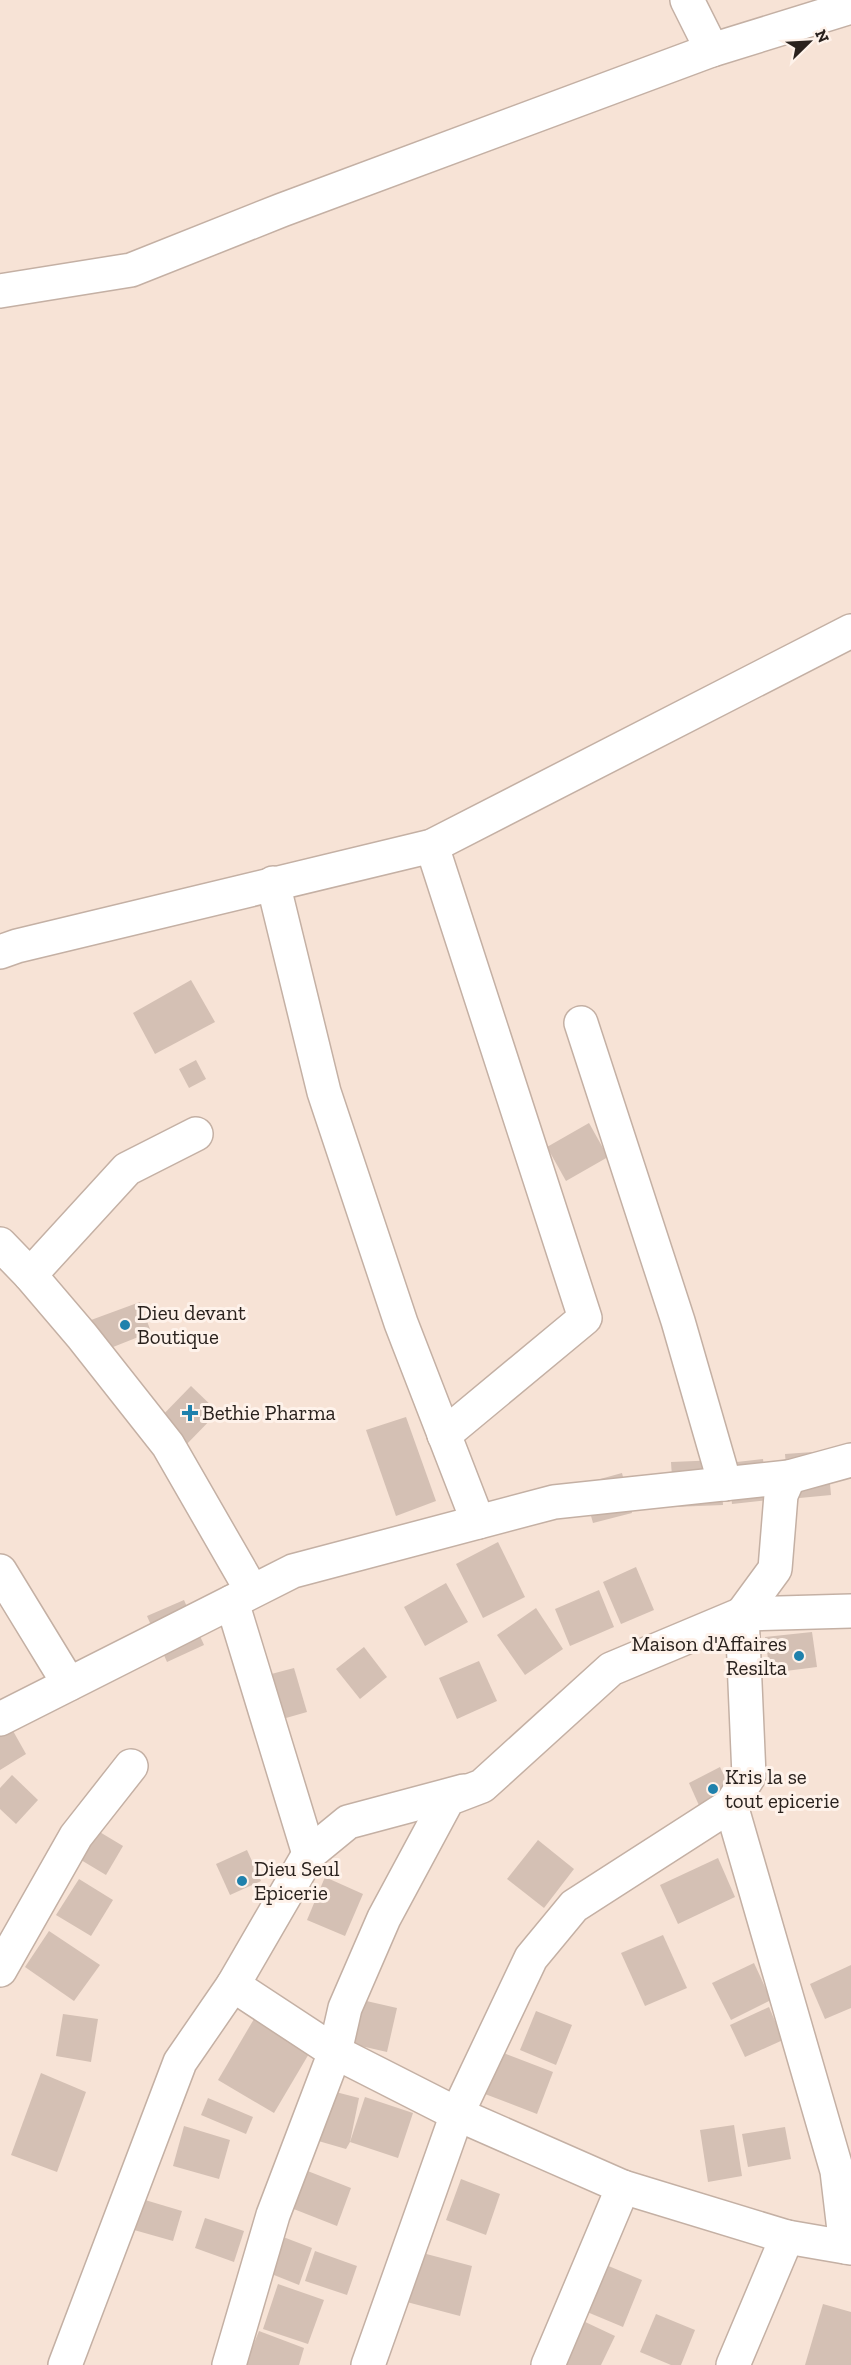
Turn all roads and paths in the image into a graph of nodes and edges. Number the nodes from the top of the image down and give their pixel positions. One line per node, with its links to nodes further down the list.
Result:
1 (687, 0): 3 (street)
2 (851, 7): 3 (street)
3 (712, 50): 4 (street)
4 (0, 291)
5 (851, 631): 6 (street)
6 (432, 846): 7 (street); 13 (street)
7 (273, 883): 8 (street); 13 (street)
8 (0, 952)
9 (581, 1023): 16 (street)
10 (196, 1134): 12 (street)
11 (0, 1244): 12 (street)
12 (30, 1275): 19 (street)
13 (444, 1435): 17 (street)
14 (851, 1460): 15 (street)
15 (789, 1477): 16 (street); 21 (street)
16 (725, 1484): 17 (street)
17 (478, 1522): 19 (street)
18 (0, 1571): 22 (street)
19 (242, 1596): 22 (street); 27 (street)
20 (851, 1611): 21 (street)
21 (742, 1614): 25 (street); 26 (street)
22 (69, 1684): 23 (street)
23 (0, 1719)
24 (132, 1766): 28 (street)
25 (482, 1786): 27 (street); 30 (street)
26 (731, 1805): 31 (street); 34 (street)
27 (309, 1854): 29 (street)
28 (0, 1970)
29 (233, 1985): 30 (street); 35 (street)
30 (335, 2052): 31 (street); 36 (street)
31 (457, 2114): 32 (street); 37 (street)
32 (623, 2187): 33 (street); 38 (street)
33 (787, 2236): 34 (street); 39 (street)
34 (848, 2247)
35 (66, 2365)
36 (229, 2365)
37 (368, 2365)
38 (548, 2365)
39 (733, 2365)

